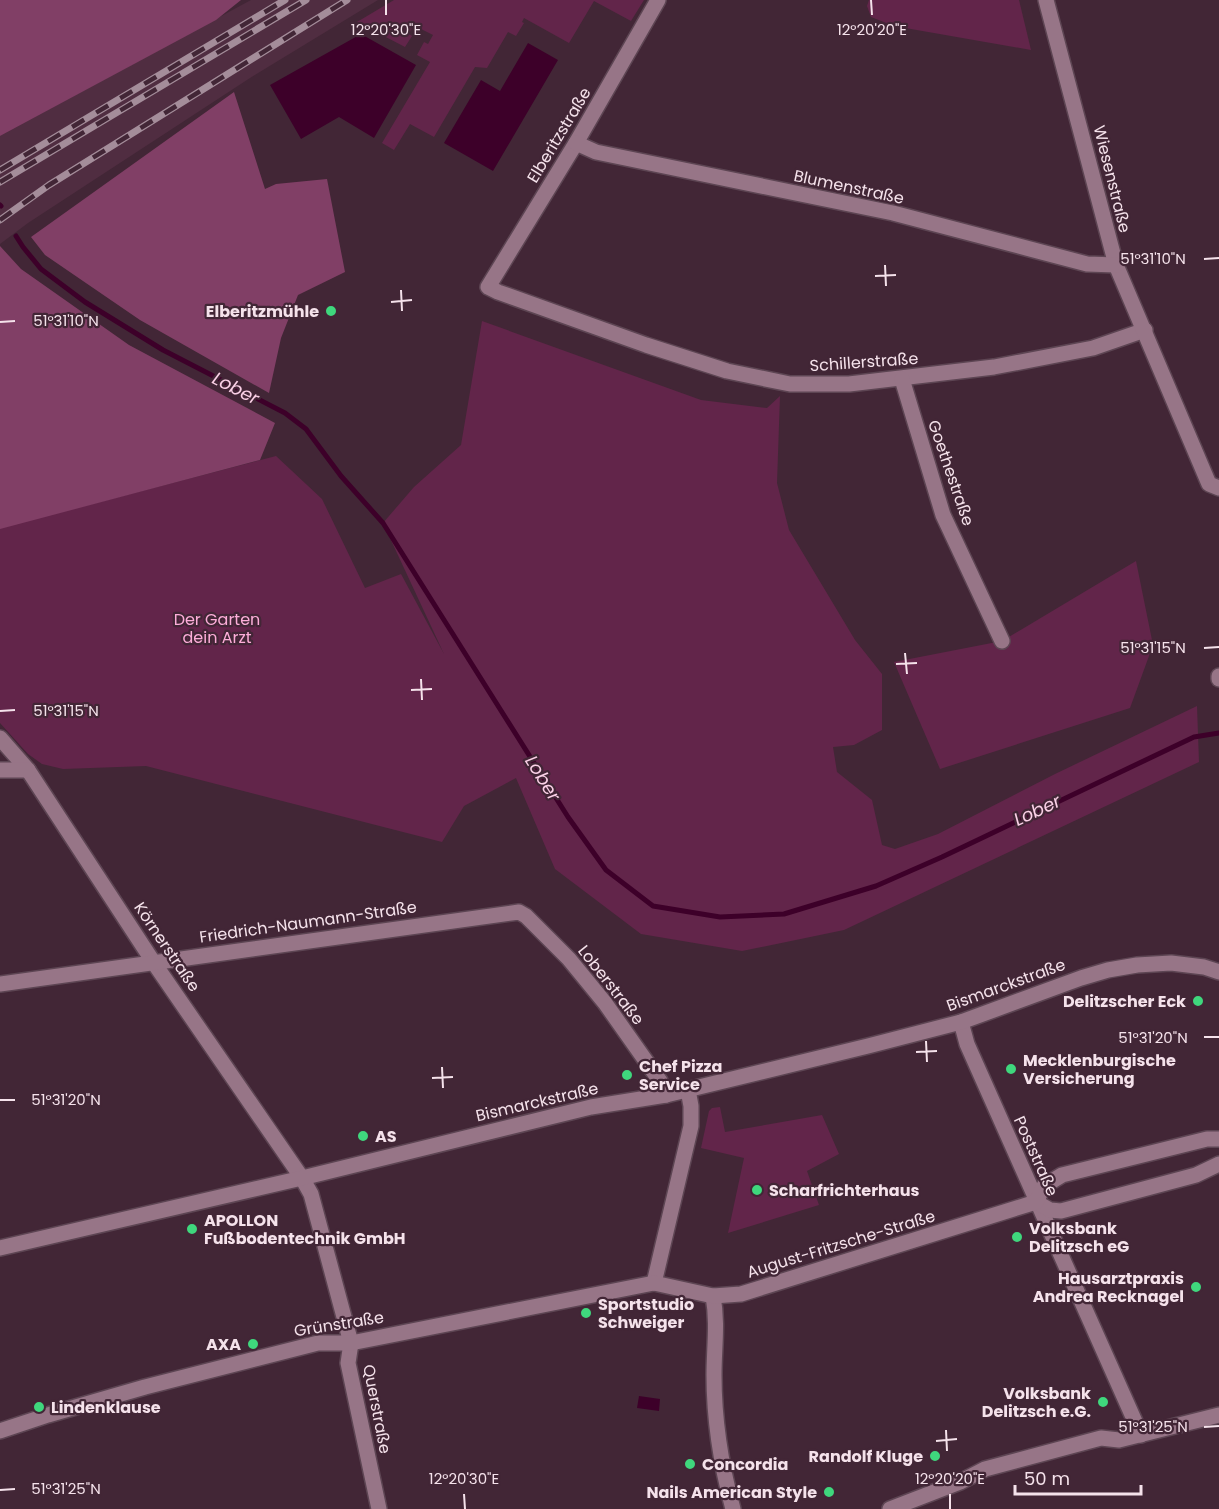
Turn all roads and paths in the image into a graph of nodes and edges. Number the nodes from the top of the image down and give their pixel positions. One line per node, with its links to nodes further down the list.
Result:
1 (658, 0): 3 (street, Elberitzstraße)
2 (1046, 0): 4 (street, Wiesenstraße)
3 (576, 143): 4 (street, Blumenstraße); 5 (street, Elberitzstraße)
4 (1116, 264): 6 (street, Wiesenstraße)
5 (488, 287): 7 (street, Schillerstraße)
6 (1145, 330): 7 (street, Schillerstraße); 8 (street, Wiesenstraße)
7 (902, 379): 9 (street, Goethestraße)
8 (1219, 488)
9 (1002, 641)
10 (0, 738): 12 (street, Körnerstraße)
11 (0, 770): 12 (street)
12 (28, 770): 14 (street, Körnerstraße)
13 (514, 911): 14 (street, Friedrich-Naumann-Straße); 19 (street, Loberstraße)
14 (154, 963): 16 (street, Friedrich-Naumann-Straße); 22 (street, Körnerstraße)
15 (1219, 972): 17 (street, Bismarckstraße)
16 (0, 984)
17 (961, 1022): 18 (street, Bismarckstraße); 23 (street, Poststraße)
18 (688, 1090): 19 (street, Bismarckstraße); 25 (street)
19 (666, 1095): 22 (street, Bismarckstraße)
20 (1219, 1139): 23 (street)
21 (1219, 1164): 23 (street)
22 (302, 1178): 24 (street, Bismarckstraße); 27 (street, Querstraße)
23 (1036, 1202): 26 (street, August-Fritzsche-Straße); 30 (street, Poststraße)
24 (0, 1248)
25 (654, 1283): 26 (street, August-Fritzsche-Straße); 27 (street, Grünstraße)
26 (712, 1296): 32 (street)
27 (351, 1343): 29 (street, Grünstraße); 31 (street, Querstraße)
28 (1219, 1415): 30 (street)
29 (0, 1431)
30 (1141, 1435): 33 (street)
31 (379, 1509)
32 (733, 1509)
33 (890, 1509)

